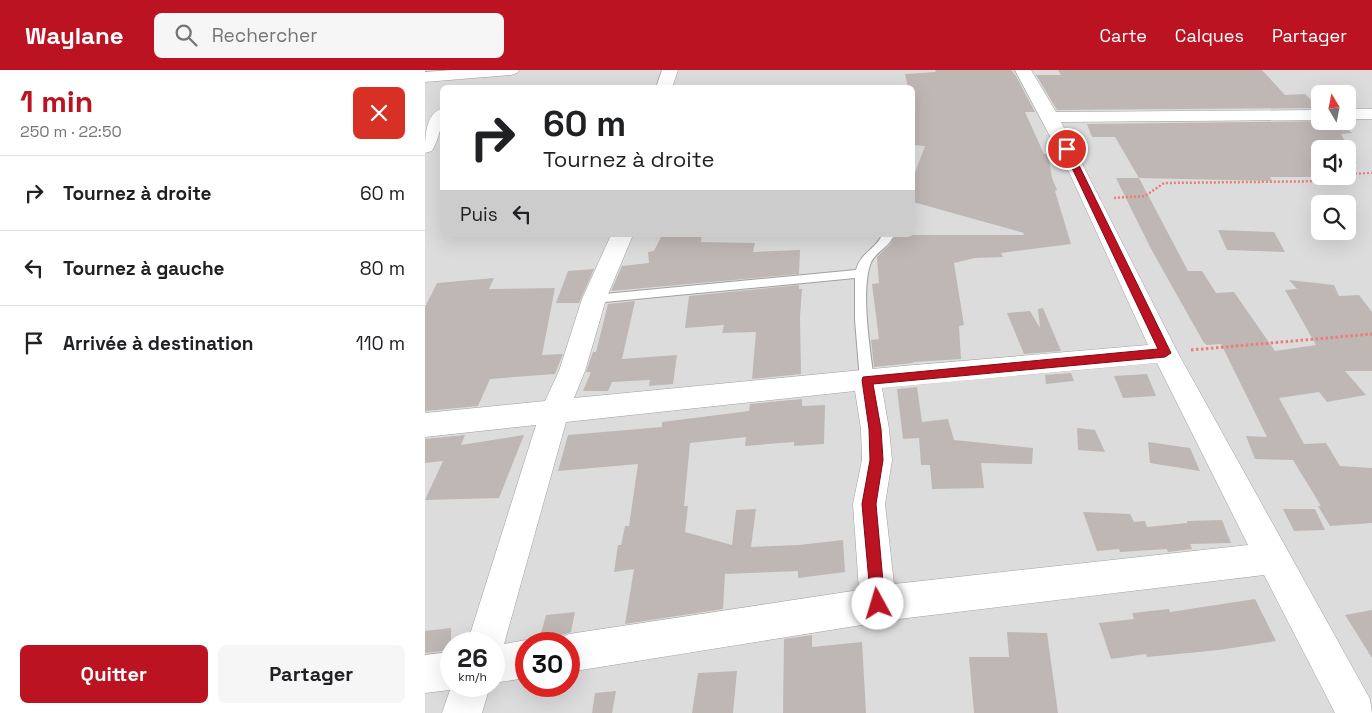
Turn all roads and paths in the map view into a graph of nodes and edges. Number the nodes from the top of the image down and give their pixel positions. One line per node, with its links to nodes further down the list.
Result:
1 (511, 70): 4 (street)
2 (670, 70): 7 (street)
3 (1023, 70): 12 (street)
4 (469, 73): 5 (street); 6 (street)
5 (425, 77)
6 (461, 85)
7 (665, 85)
8 (1356, 114): 9 (street)
9 (1372, 114)
10 (1311, 115): 12 (street)
11 (440, 116): 13 (street)
12 (1051, 116): 17 (street)
13 (425, 147)
14 (1372, 173): 15 (path)
15 (1356, 174)
16 (1311, 182): 17 (path)
17 (1090, 199): 23 (street)
18 (621, 237): 21 (street)
19 (886, 237): 20 (lane)
20 (863, 273): 21 (lane); 24 (lane)
21 (594, 299): 25 (street)
22 (1372, 334): 23 (path)
23 (1165, 353): 24 (street); 27 (street)
24 (867, 380): 25 (street); 28 (street)
25 (555, 411): 26 (street); 29 (street)
26 (425, 425)
27 (1273, 558): 28 (street); 35 (street)
28 (878, 604): 30 (street)
29 (489, 632)
30 (580, 651)
31 (440, 672): 32 (street)
32 (425, 674)
33 (467, 697): 34 (street)
34 (462, 713)
35 (1356, 713)

